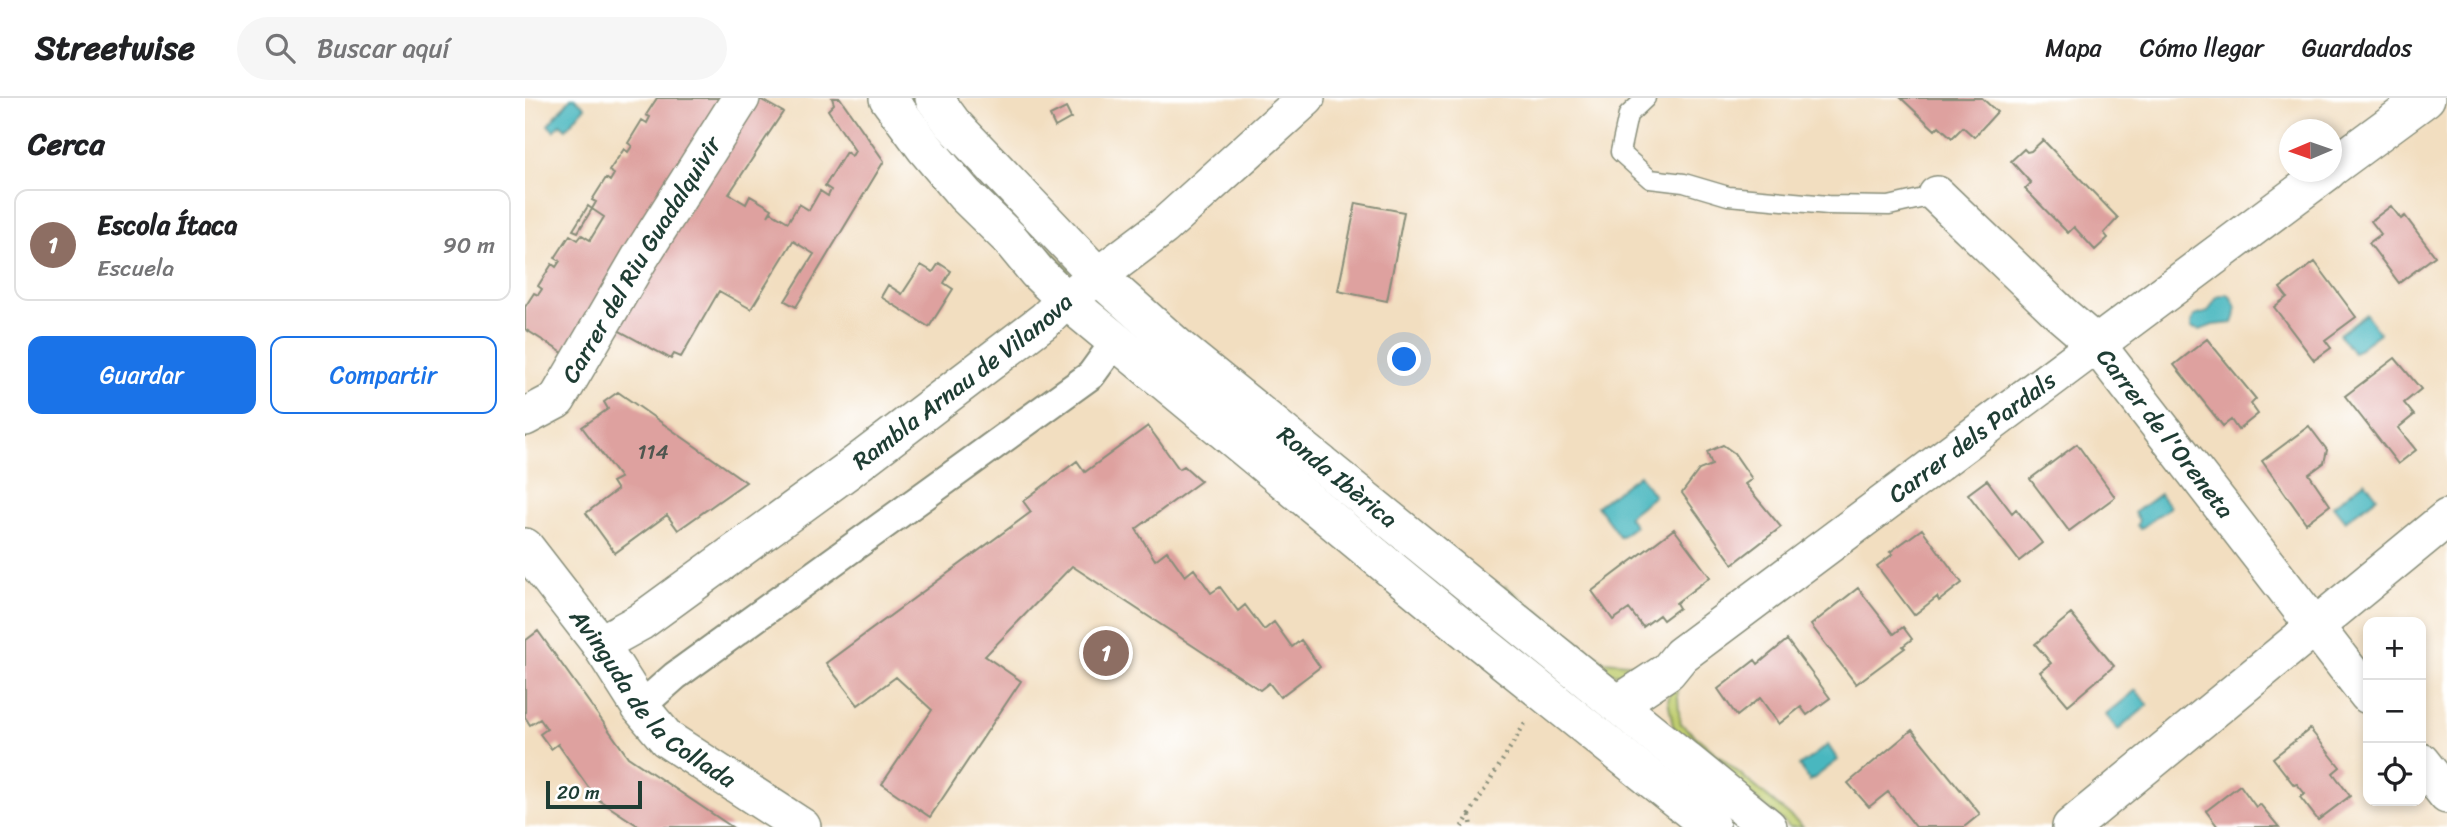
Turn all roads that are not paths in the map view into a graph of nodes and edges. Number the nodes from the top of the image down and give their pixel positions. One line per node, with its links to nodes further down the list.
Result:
1 (741, 98): 14 (street, Carrer del Riu Guadalquivir)
2 (888, 98): 11 (street, Ronda Ibèrica)
3 (934, 98): 10 (street, Ronda Ibèrica)
4 (1306, 98): 10 (street, Rambla Arnau de Vilanova)
5 (1646, 98): 9 (lane)
6 (2426, 98): 7 (street)
7 (2342, 161)
8 (2314, 182): 13 (street, Carrer dels Pardals)
9 (1937, 195): 13 (street, Carrer de l'Oreneta)
10 (1099, 277): 11 (street, Rambla Arnau de Vilanova); 20 (street, Ronda Ibèrica)
11 (1066, 300): 12 (street, Ronda Ibèrica); 18 (street, Rambla Arnau de Vilanova)
12 (1115, 342): 21 (street); 25 (street, Ronda Ibèrica)
13 (2096, 344): 17 (street, Carrer de l'Oreneta); 20 (street, Carrer dels Pardals)
14 (527, 423)
15 (2447, 518): 17 (street)
16 (525, 547): 18 (street, Avinguda de la Collada)
17 (2314, 626): 19 (street, Carrer de l'Oreneta); 27 (street)
18 (600, 644): 21 (street, Avinguda de la Collada)
19 (2363, 689)
20 (1618, 705): 26 (street, Ronda Ibèrica)
21 (640, 707): 24 (street, Avinguda de la Collada)
22 (2426, 768): 23 (street)
23 (2447, 795)
24 (802, 827)
25 (1711, 827)
26 (1768, 827)
27 (2071, 827)

